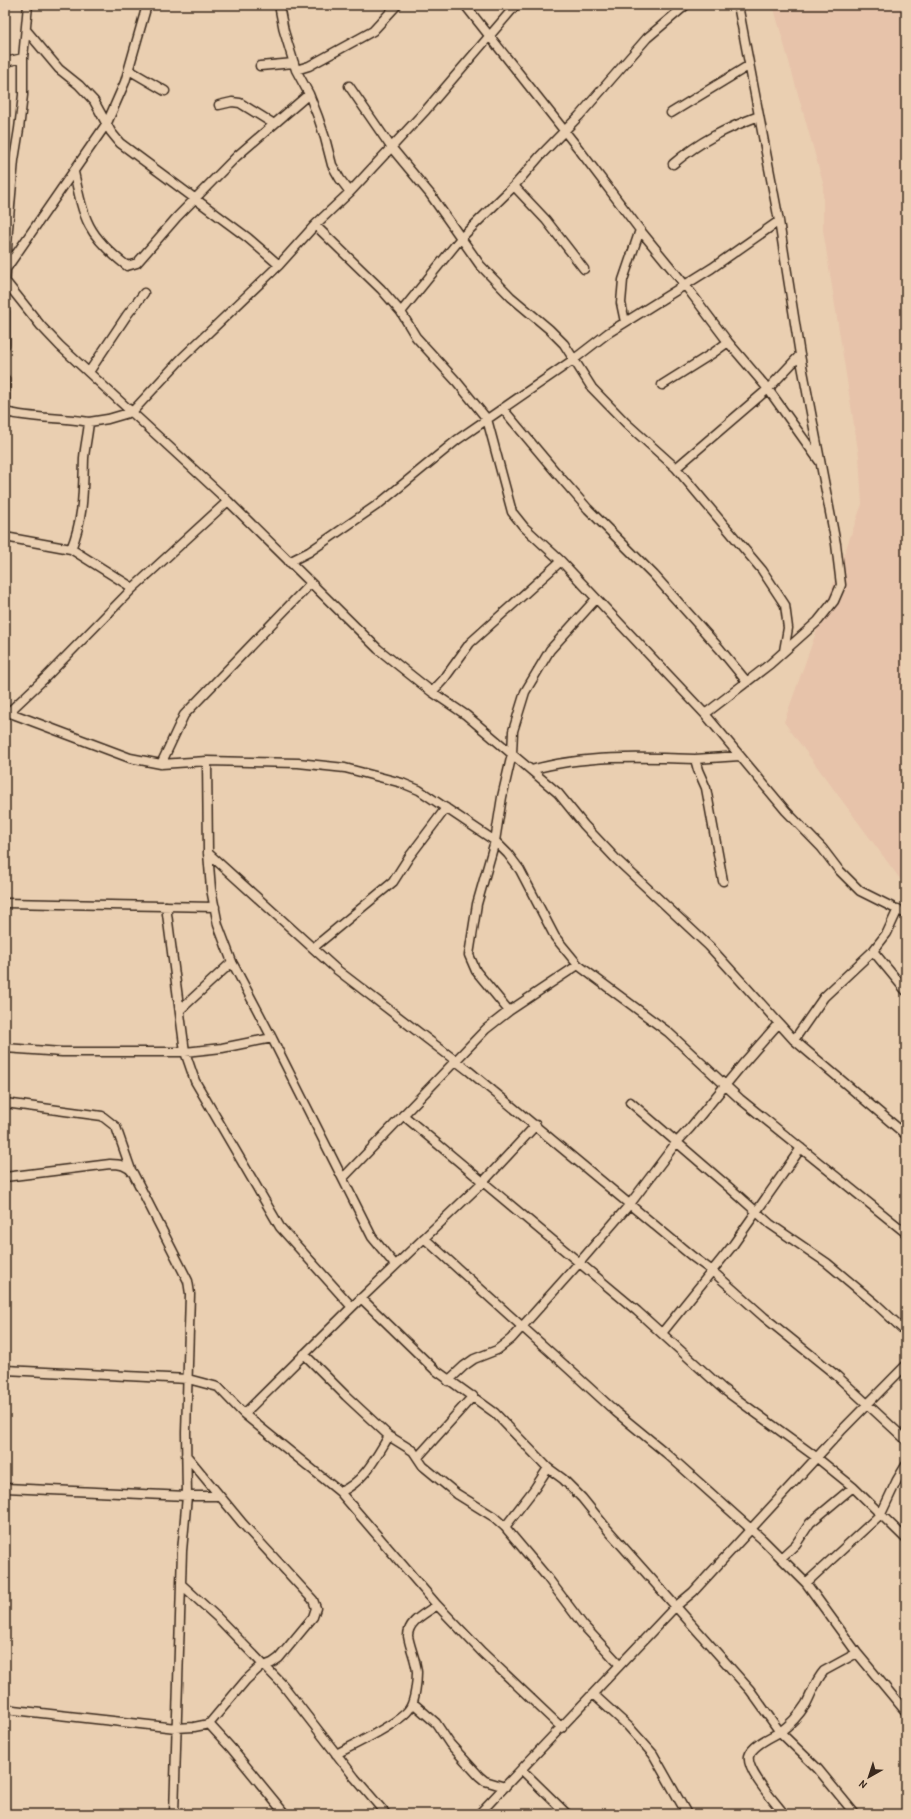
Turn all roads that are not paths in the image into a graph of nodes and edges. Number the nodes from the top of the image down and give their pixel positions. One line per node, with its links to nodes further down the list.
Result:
1 (28, 5): 9 (street)
2 (147, 5): 16 (street)
3 (279, 5): 14 (street)
4 (397, 5): 14 (street)
5 (465, 5): 10 (street)
6 (516, 5): 10 (street)
7 (686, 5): 25 (street)
8 (738, 5): 15 (street)
9 (27, 31): 11 (street); 23 (street)
10 (489, 35): 25 (street); 26 (street)
11 (23, 58): 12 (street); 28 (street)
12 (5, 62)
13 (260, 66): 14 (street)
14 (295, 66): 19 (street)
15 (748, 66): 21 (street); 22 (street)
16 (129, 70): 18 (street); 23 (street)
17 (349, 86): 26 (street)
18 (165, 91)
19 (309, 94): 24 (street); 32 (street)
20 (219, 105): 24 (street)
21 (671, 113)
22 (759, 116): 29 (street); 34 (street)
23 (107, 123): 30 (street); 33 (street)
24 (274, 124): 33 (street)
25 (564, 131): 31 (street); 37 (street)
26 (391, 147): 32 (street); 38 (street)
27 (5, 159): 28 (street)
28 (14, 160): 36 (street)
29 (674, 164)
30 (74, 172): 33 (street); 40 (street)
31 (514, 186): 38 (street); 41 (street)
32 (350, 192): 35 (street)
33 (195, 200): 39 (street)
34 (779, 221): 43 (street); 51 (street)
35 (316, 225): 39 (street); 47 (street)
36 (6, 228): 40 (street)
37 (640, 230): 43 (street); 48 (street)
38 (461, 238): 47 (street); 52 (street)
39 (279, 265): 58 (street)
40 (6, 269): 42 (street)
41 (584, 269)
42 (6, 282): 44 (street); 53 (street)
43 (685, 284): 48 (street); 49 (street)
44 (5, 292)
45 (144, 294): 53 (street)
46 (5, 311): 50 (street)
47 (401, 312): 60 (street)
48 (625, 322): 52 (street)
49 (728, 342): 55 (street); 56 (street)
50 (5, 344)
51 (800, 355): 56 (street); 62 (street)
52 (573, 360): 57 (street); 63 (street)
53 (89, 372): 58 (street)
54 (5, 379): 59 (street)
55 (662, 385)
56 (768, 389): 62 (street); 63 (street)
57 (503, 409): 60 (street); 73 (street)
58 (132, 412): 61 (street); 64 (street)
59 (5, 415): 61 (street)
60 (487, 419): 67 (street); 68 (street)
61 (89, 422): 66 (street)
62 (821, 464): 72 (street)
63 (676, 468): 72 (street)
64 (228, 501): 68 (street); 70 (street)
65 (5, 537): 66 (street)
66 (71, 549): 70 (street)
67 (561, 561): 71 (street); 74 (street)
68 (289, 562): 69 (street)
69 (311, 583): 74 (street); 81 (street)
70 (133, 588): 75 (street)
71 (596, 599): 76 (street); 77 (street)
72 (784, 651): 73 (street)
73 (747, 682): 76 (street)
74 (432, 692): 77 (street)
75 (7, 712): 81 (street)
76 (705, 714): 78 (street)
77 (512, 754): 82 (street); 84 (street)
78 (740, 756): 79 (street); 90 (street)
79 (695, 758): 82 (street); 86 (street)
80 (207, 761): 81 (street); 83 (street); 85 (street)
81 (161, 764)
82 (531, 770): 99 (street)
83 (446, 808): 84 (street); 92 (street)
84 (495, 841): 95 (street); 98 (street)
85 (208, 853): 89 (street); 92 (street)
86 (723, 881)
87 (5, 903): 88 (street)
88 (166, 906): 89 (street); 97 (street)
89 (215, 907): 94 (street)
90 (898, 909): 91 (street); 93 (street)
91 (906, 914)
92 (313, 948): 104 (street)
93 (873, 951): 96 (street); 101 (street)
94 (232, 962): 97 (street); 100 (street)
95 (578, 965): 98 (street); 105 (street)
96 (906, 991)
97 (180, 1010): 103 (street)
98 (509, 1011): 104 (street)
99 (778, 1024): 101 (street); 105 (street)
100 (272, 1038): 103 (street); 115 (street)
101 (794, 1040): 110 (street)
102 (5, 1048): 103 (street)
103 (185, 1052): 125 (street)
104 (456, 1061): 108 (street); 109 (street)
105 (724, 1086): 111 (street); 112 (street)
106 (630, 1102): 111 (street)
107 (5, 1103): 113 (street)
108 (403, 1115): 115 (street); 116 (street)
109 (536, 1125): 116 (street); 117 (street)
110 (906, 1135)
111 (676, 1143): 117 (street); 118 (street)
112 (801, 1148): 118 (street); 119 (street)
113 (131, 1170): 114 (street); 132 (street)
114 (5, 1176)
115 (343, 1178): 122 (street)
116 (484, 1182): 120 (street); 121 (street)
117 (630, 1204): 121 (street); 123 (street)
118 (755, 1212): 123 (street); 127 (street)
119 (906, 1233)
120 (424, 1238): 122 (street); 126 (street)
121 (579, 1263): 126 (street); 128 (street)
122 (395, 1266): 124 (street)
123 (711, 1270): 128 (street); 135 (street)
124 (361, 1298): 125 (street); 133 (street)
125 (352, 1307): 129 (street)
126 (523, 1327): 133 (street); 151 (street)
127 (906, 1332)
128 (662, 1333): 141 (street)
129 (304, 1354): 136 (street); 137 (street)
130 (906, 1365): 135 (street)
131 (5, 1370): 132 (street)
132 (188, 1379): 136 (street); 139 (street)
133 (448, 1381): 134 (street)
134 (473, 1396): 140 (street); 143 (street)
135 (868, 1403): 138 (street); 141 (street)
136 (244, 1414): 146 (street)
137 (389, 1436): 140 (street); 146 (street)
138 (906, 1440)
139 (186, 1455): 147 (street); 148 (street)
140 (418, 1457): 150 (street)
141 (816, 1457): 144 (street); 151 (street)
142 (906, 1465): 149 (street)
143 (548, 1468): 150 (street); 157 (street)
144 (853, 1487): 149 (street); 153 (street)
145 (5, 1488): 147 (street)
146 (340, 1492): 156 (street)
147 (187, 1496): 148 (street); 155 (street)
148 (220, 1496): 160 (street)
149 (881, 1514): 152 (street); 154 (street)
150 (505, 1527): 159 (street)
151 (750, 1529): 153 (street); 157 (street)
152 (906, 1539)
153 (781, 1558): 154 (street)
154 (806, 1583): 158 (street)
155 (181, 1584): 160 (street); 166 (street)
156 (437, 1606): 162 (street); 167 (street)
157 (675, 1607): 159 (street); 168 (street)
158 (858, 1653): 164 (street); 168 (street)
159 (620, 1665): 161 (street)
160 (265, 1666): 165 (street); 169 (street)
161 (593, 1694): 167 (street); 177 (street)
162 (413, 1703): 169 (street); 171 (street)
163 (5, 1709): 166 (street)
164 (906, 1712)
165 (209, 1724): 166 (street); 173 (street)
166 (176, 1728): 172 (street)
167 (562, 1728): 170 (street)
168 (780, 1732): 178 (street); 179 (street)
169 (336, 1754): 174 (street)
170 (522, 1770): 171 (street); 176 (street)
171 (505, 1787): 175 (street)
172 (174, 1814)
173 (285, 1814)
174 (386, 1814)
175 (479, 1814)
176 (568, 1814)
177 (687, 1814)
178 (784, 1814)
179 (855, 1814)

